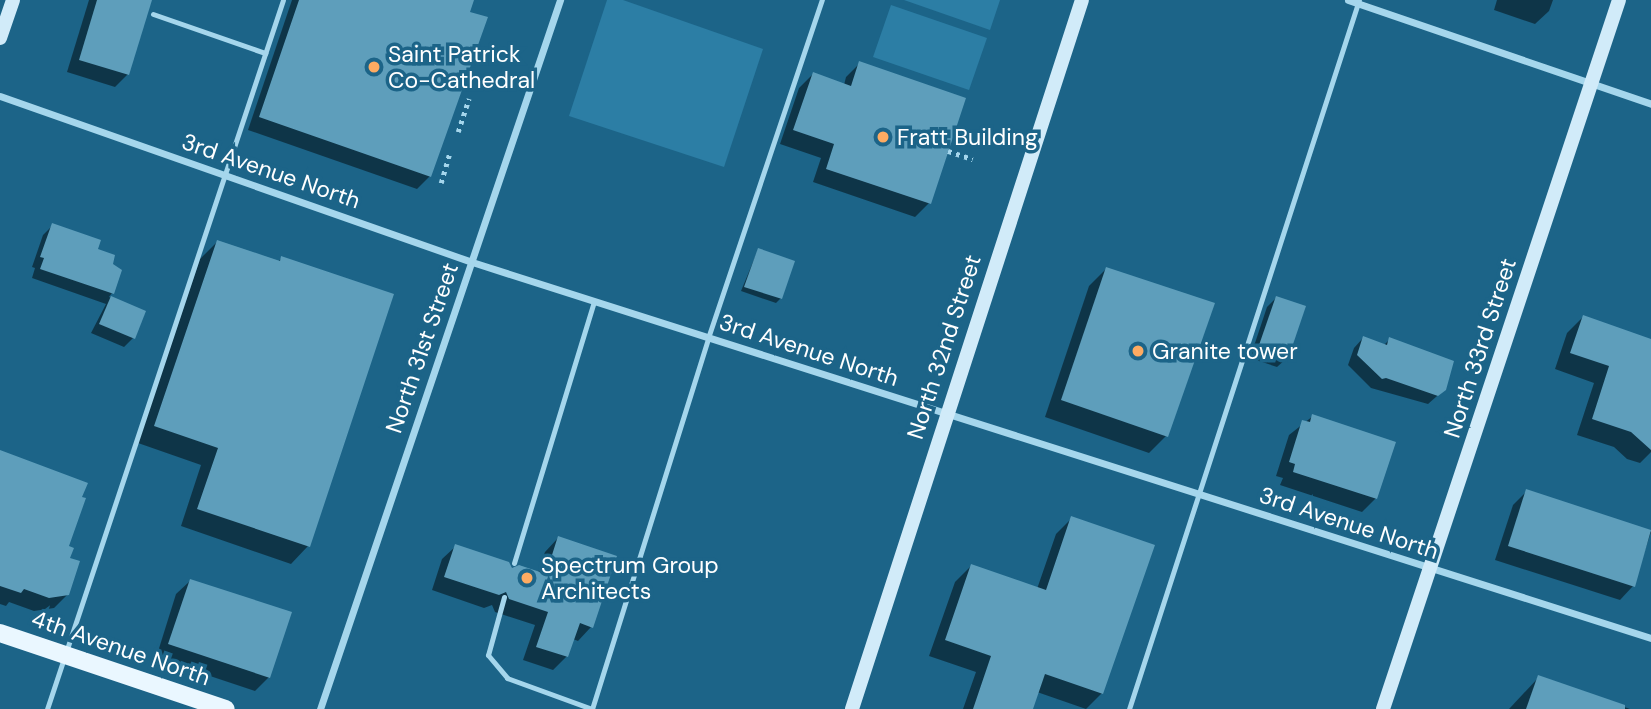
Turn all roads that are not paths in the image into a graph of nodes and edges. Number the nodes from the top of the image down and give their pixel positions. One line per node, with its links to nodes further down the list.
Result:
1 (13, 0): 10 (street)
2 (283, 0): 11 (lane)
3 (560, 0): 16 (street, North 31st Street)
4 (822, 0): 18 (lane)
5 (1082, 0): 19 (street, North 32nd Street)
6 (1348, 0): 8 (street)
7 (1619, 0): 12 (street, North 33rd Street)
8 (1359, 2): 12 (street); 20 (lane)
9 (153, 14): 11 (lane)
10 (0, 38)
11 (265, 53): 15 (lane)
12 (1592, 84): 14 (street); 22 (street, North 33rd Street)
13 (0, 96): 15 (street, 3rd Avenue North)
14 (1651, 104)
15 (225, 175): 16 (street, 3rd Avenue North); 26 (lane)
16 (472, 262): 17 (street, 3rd Avenue North); 29 (street, North 31st Street)
17 (594, 301): 18 (street, 3rd Avenue North); 21 (lane)
18 (708, 338): 19 (street, 3rd Avenue North); 30 (lane)
19 (946, 414): 20 (street, 3rd Avenue North); 31 (street, North 32nd Street)
20 (1199, 495): 22 (street, 3rd Avenue North); 32 (lane)
21 (514, 563)
22 (1432, 569): 25 (street, 3rd Avenue North); 33 (street, North 33rd Street)
23 (504, 597): 30 (lane)
24 (0, 633): 26 (main road, 4th Avenue North)
25 (1651, 638)
26 (65, 654): 27 (lane); 28 (main road, 4th Avenue North)
27 (47, 709)
28 (226, 709)
29 (320, 709)
30 (592, 709)
31 (852, 709)
32 (1129, 709)
33 (1383, 709)

